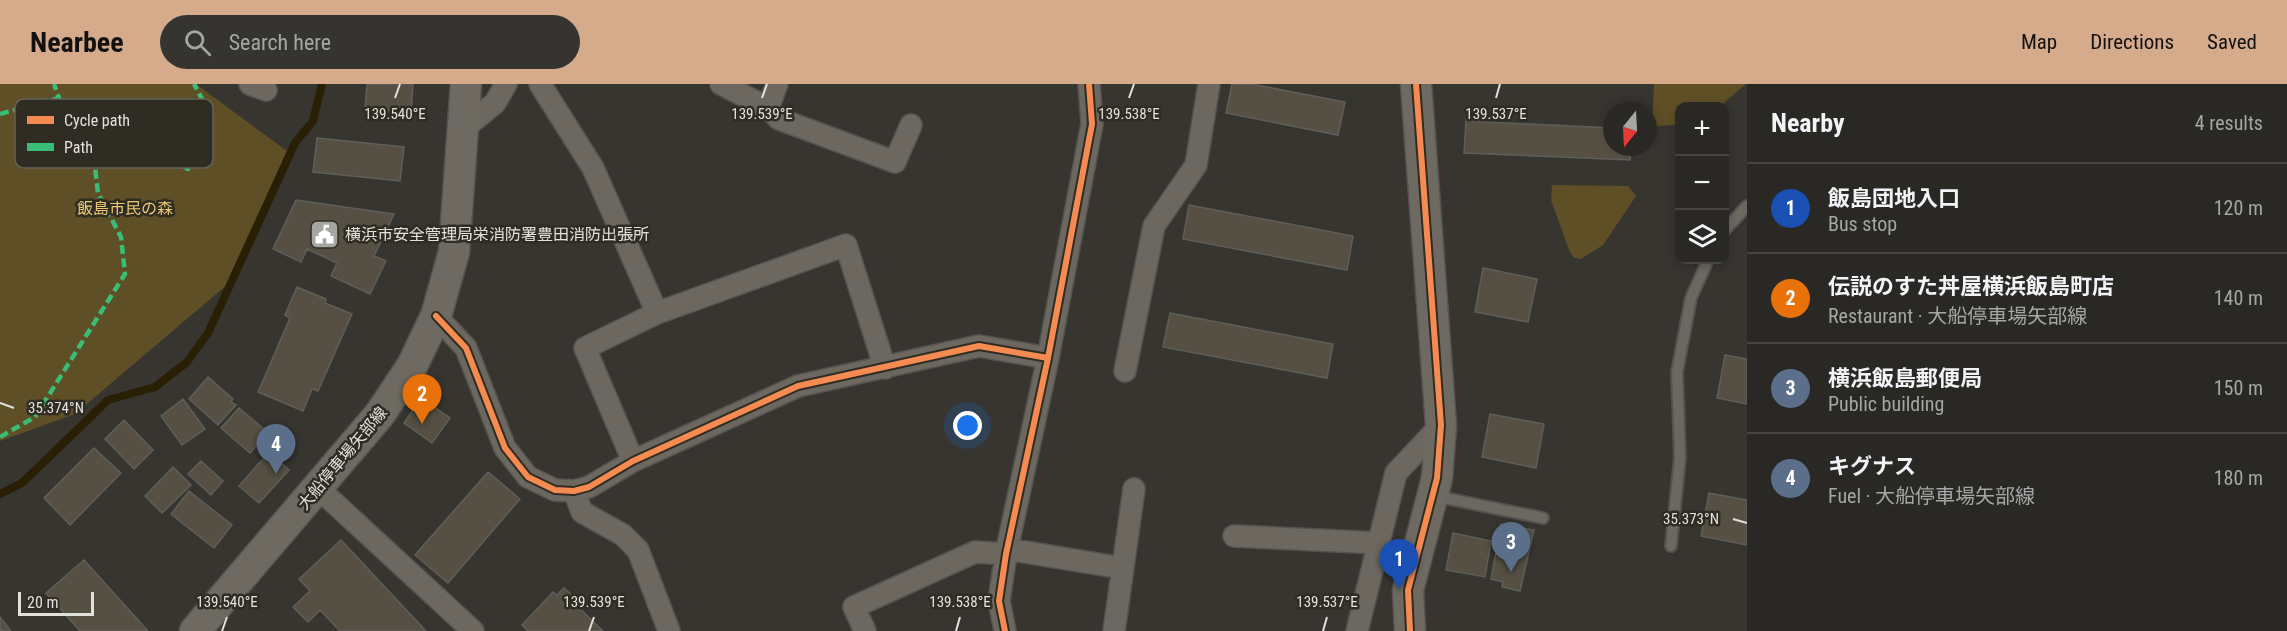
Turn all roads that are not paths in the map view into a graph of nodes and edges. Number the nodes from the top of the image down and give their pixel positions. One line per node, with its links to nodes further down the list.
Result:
1 (466, 84): 11 (main road, 大船停車場矢部線)
2 (506, 84): 11 (street)
3 (540, 84): 15 (street)
4 (722, 84): 9 (street)
5 (777, 84): 9 (street)
6 (1089, 84): 17 (street)
7 (1209, 84): 19 (street)
8 (1416, 84): 20 (main road)
9 (768, 108): 10 (street)
10 (911, 124)
11 (462, 130): 16 (main road, 大船停車場矢部線)
12 (1747, 206): 13 (lane)
13 (1729, 226)
14 (1706, 264): 29 (lane)
15 (657, 313): 18 (street); 21 (street)
16 (436, 316): 22 (main road, 大船停車場矢部線); 24 (street)
17 (1048, 358): 18 (street); 30 (street)
18 (885, 368): 21 (street)
19 (1125, 371)
20 (1441, 425): 25 (main road); 28 (street)
21 (633, 460): 24 (street)
22 (318, 488): 32 (main road, 大船停車場矢部線); 33 (street)
23 (1134, 489): 31 (street)
24 (574, 491): 34 (street)
25 (1432, 495): 26 (lane); 39 (main road)
26 (1543, 518)
27 (1234, 536): 28 (street)
28 (1379, 543): 38 (street)
29 (1671, 546)
30 (1007, 552): 31 (street); 35 (street); 36 (street)
31 (1122, 568): 37 (street)
32 (195, 631)
33 (473, 631)
34 (669, 631)
35 (865, 631)
36 (1005, 631)
37 (1114, 631)
38 (1357, 631)
39 (1410, 631)

